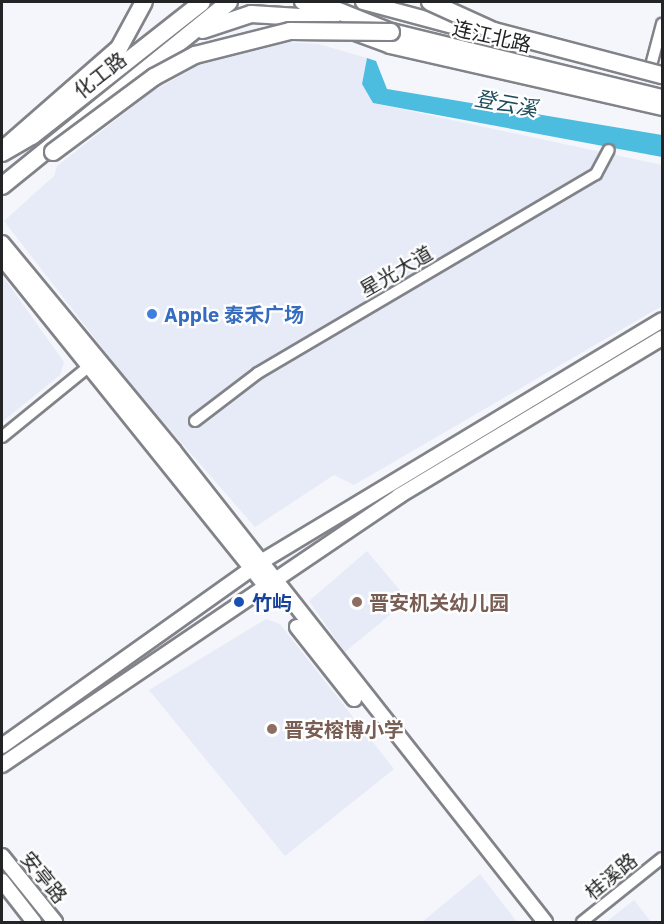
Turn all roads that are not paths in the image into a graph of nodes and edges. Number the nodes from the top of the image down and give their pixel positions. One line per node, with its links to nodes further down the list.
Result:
1 (144, 2): 20 (highway)
2 (185, 2): 12 (highway)
3 (202, 2): 12 (highway, 化工路)
4 (229, 2): 14 (highway, 化工路)
5 (302, 2): 10 (main road)
6 (316, 2): 13 (highway, 连江北路)
7 (337, 2): 16 (highway, 连江北路)
8 (363, 2): 15 (main road)
9 (430, 2): 15 (highway, bridge)
10 (332, 19): 14 (highway); 18 (main road)
11 (663, 24): 15 (street)
12 (170, 26): 20 (highway, 化工路)
13 (391, 32): 17 (highway, 连江北路); 21 (highway, bridge)
14 (140, 71): 21 (highway, 化工路)
15 (658, 75)
16 (663, 88)
17 (663, 98)
18 (663, 108)
19 (609, 150): 27 (street, 星光大道)
20 (2, 153)
21 (8, 182)
22 (2, 243): 29 (main road)
23 (2, 258): 26 (main road)
24 (663, 321): 29 (main road)
25 (663, 338): 30 (main road)
26 (88, 367): 28 (street); 29 (main road)
27 (195, 422)
28 (2, 437)
29 (257, 565): 30 (main road); 31 (main road)
30 (269, 582): 32 (main road); 38 (main road); 39 (main road)
31 (2, 746)
32 (2, 765)
33 (2, 856): 37 (main road, 安亭路)
34 (663, 858): 40 (street, 桂溪路)
35 (2, 881): 36 (main road, 安亭路)
36 (34, 922)
37 (56, 922)
38 (534, 922)
39 (545, 922)
40 (582, 922)

